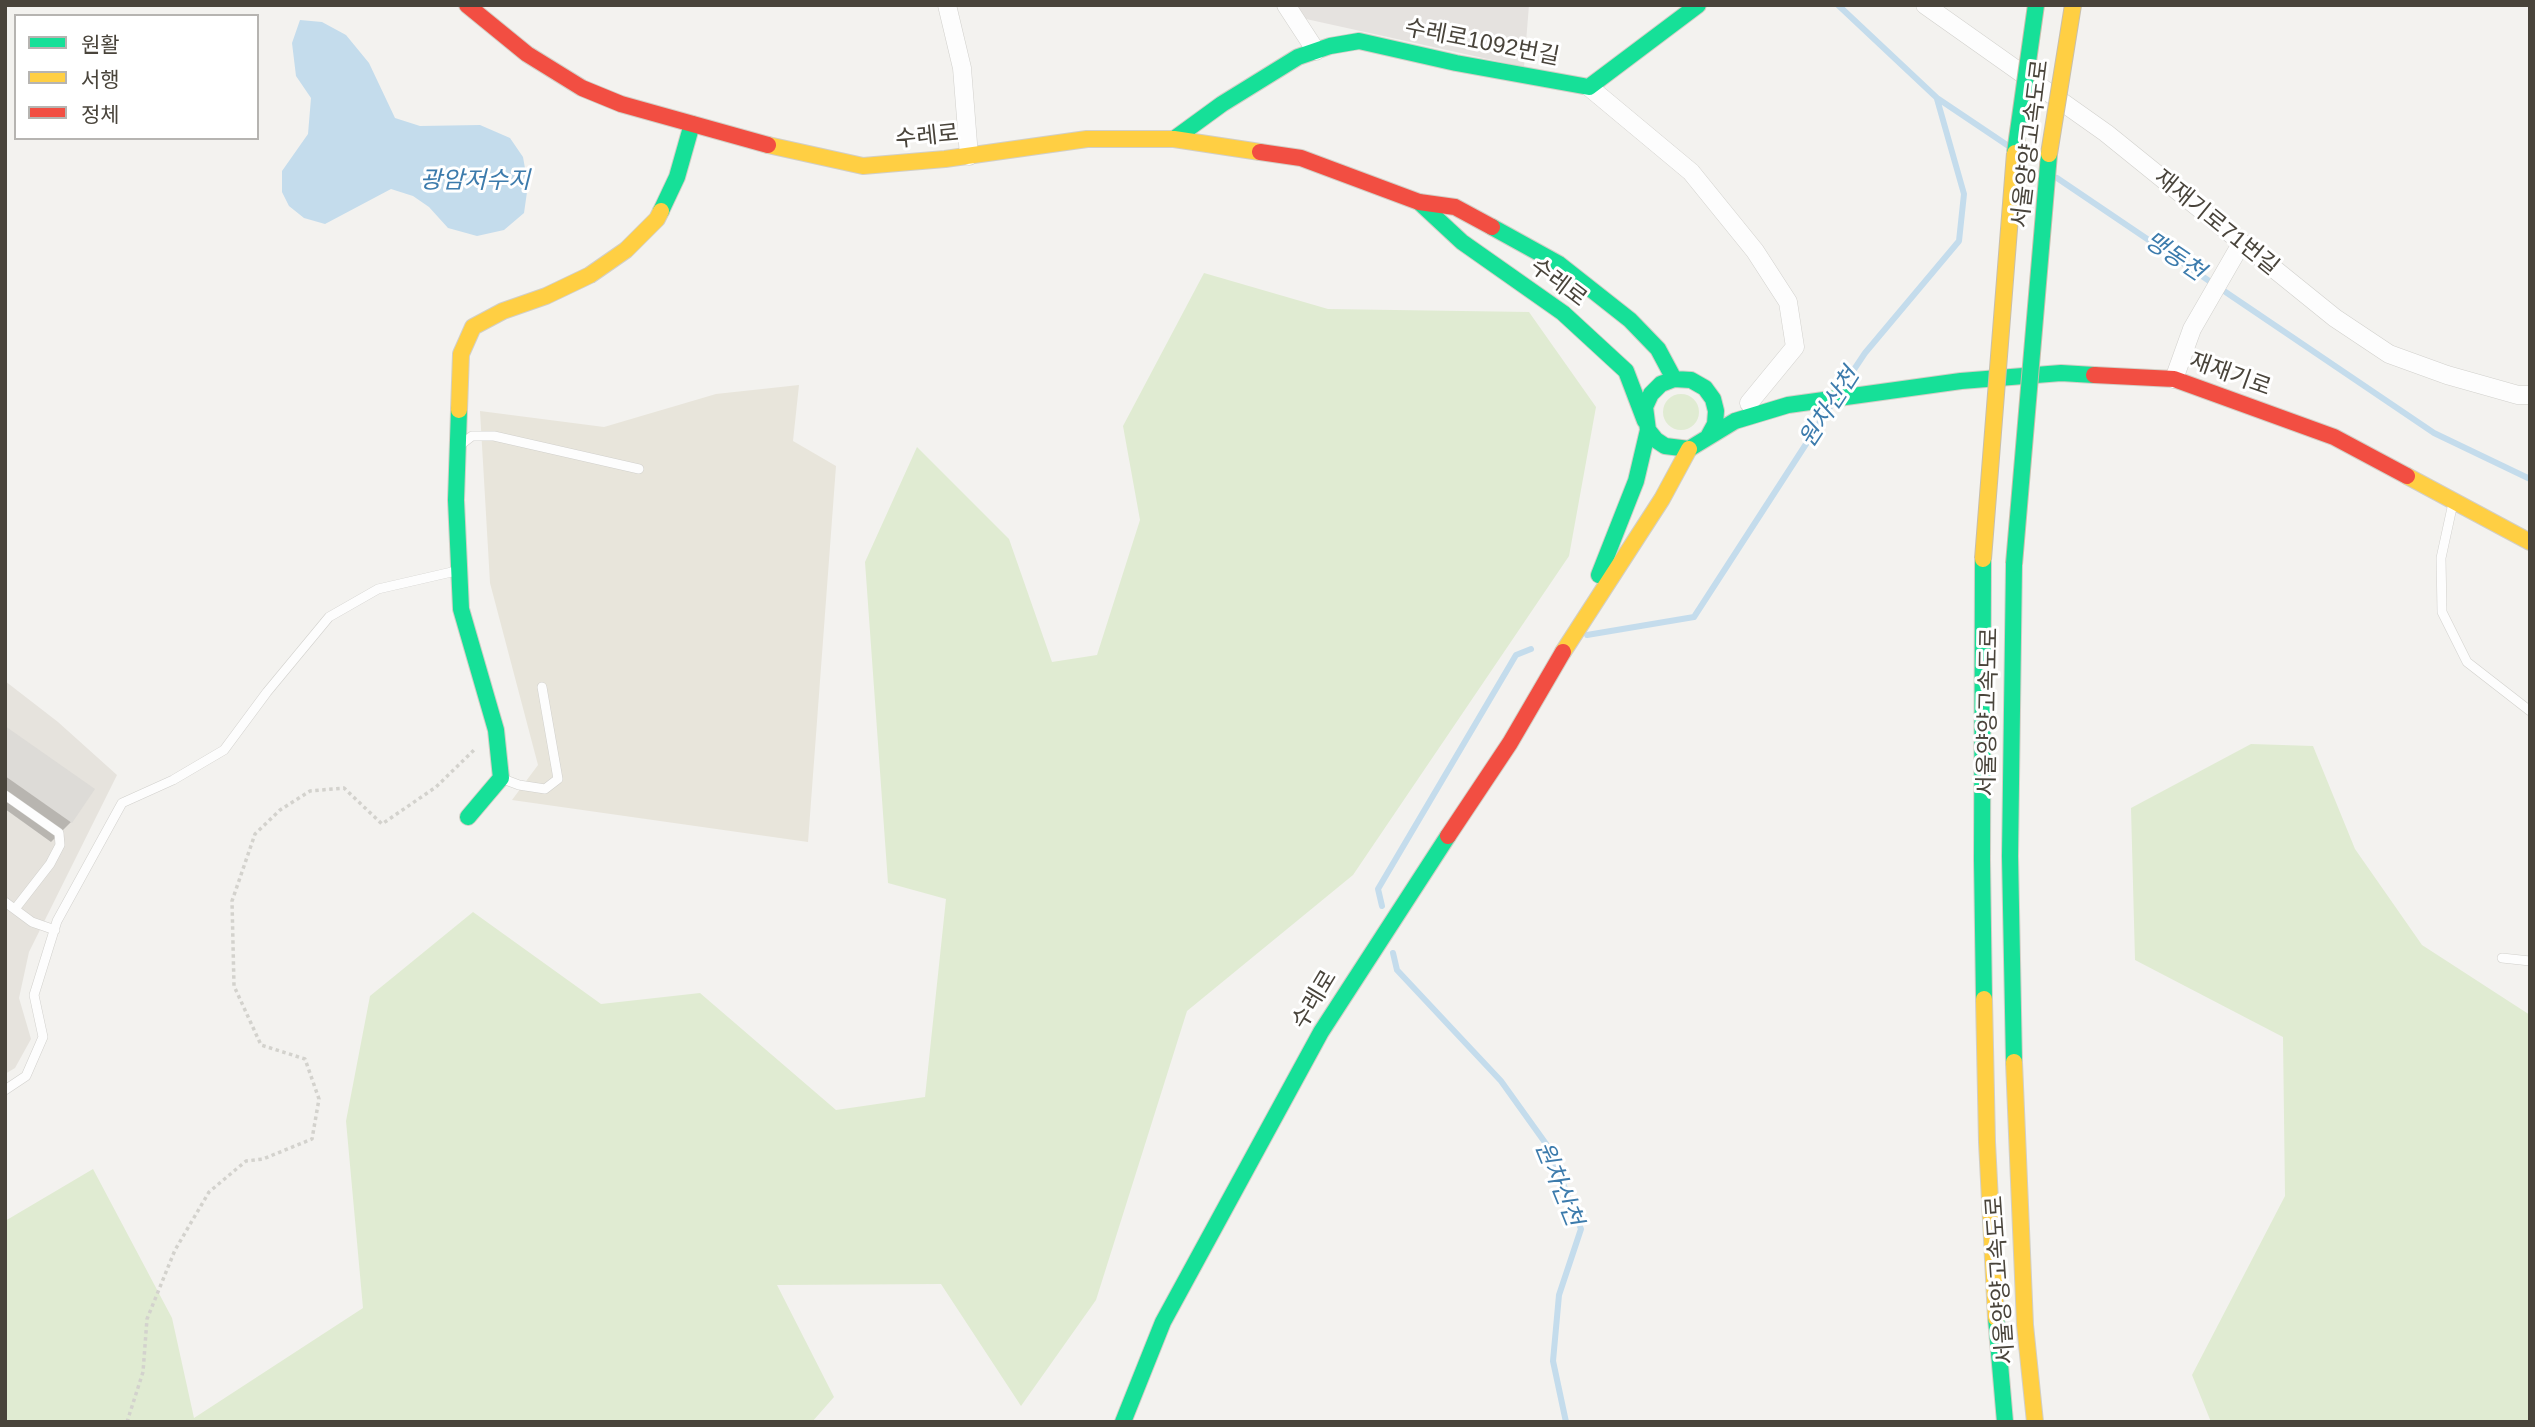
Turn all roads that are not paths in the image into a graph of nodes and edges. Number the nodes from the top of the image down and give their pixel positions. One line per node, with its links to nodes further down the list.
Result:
1 (467, 5): 10 (main road, 수레로)
2 (947, 5): 12 (street)
3 (1286, 5): 8 (street)
4 (1698, 5): 9 (main road)
5 (1925, 5): 14 (street, 재재기로71번길)
6 (2036, 5): 41 (main road, 서울양양고속도로, bridge)
7 (2073, 5): 45 (main road, 서울양양고속도로, bridge)
8 (1316, 51): 9 (main road, 수레로1092번길); 11 (main road, 수레로1092번길)
9 (1589, 87): 19 (street)
10 (692, 124): 12 (main road, 수레로); 23 (main road)
11 (1174, 139): 12 (main road, 수레로); 13 (main road, 수레로)
12 (969, 156)
13 (1419, 202): 15 (main road, 수레로); 21 (main road, 수레로)
14 (2241, 244): 16 (street); 18 (street, 재재기로71번길)
15 (1674, 379): 17 (main road); 21 (main road)
16 (2174, 379): 20 (main road, 재재기로); 26 (main road, 재재기로)
17 (1705, 388): 19 (main road); 22 (main road)
18 (2530, 394)
19 (1737, 400): 20 (main road)
20 (1788, 405): 22 (main road)
21 (1647, 425): 24 (main road); 29 (main road, 수레로)
22 (1709, 435): 24 (main road)
23 (459, 446): 25 (lane); 28 (main road)
24 (1689, 449): 29 (main road, 수레로)
25 (639, 470)
26 (2454, 501): 27 (main road, 재재기로); 31 (lane)
27 (2530, 542)
28 (459, 570): 32 (main road); 37 (lane)
29 (1581, 621): 42 (main road, 수레로)
30 (542, 687): 32 (lane)
31 (2530, 711)
32 (501, 778): 34 (main road)
33 (5, 795): 36 (lane)
34 (468, 817)
35 (5, 902): 36 (lane)
36 (15, 909): 37 (lane)
37 (55, 930): 40 (lane)
38 (2502, 957): 39 (lane)
39 (2530, 961)
40 (5, 1090)
41 (1999, 1365): 43 (main road); 44 (main road, 서울양양고속도로)
42 (1123, 1422)
43 (1989, 1422)
44 (2005, 1422)
45 (2035, 1422)

